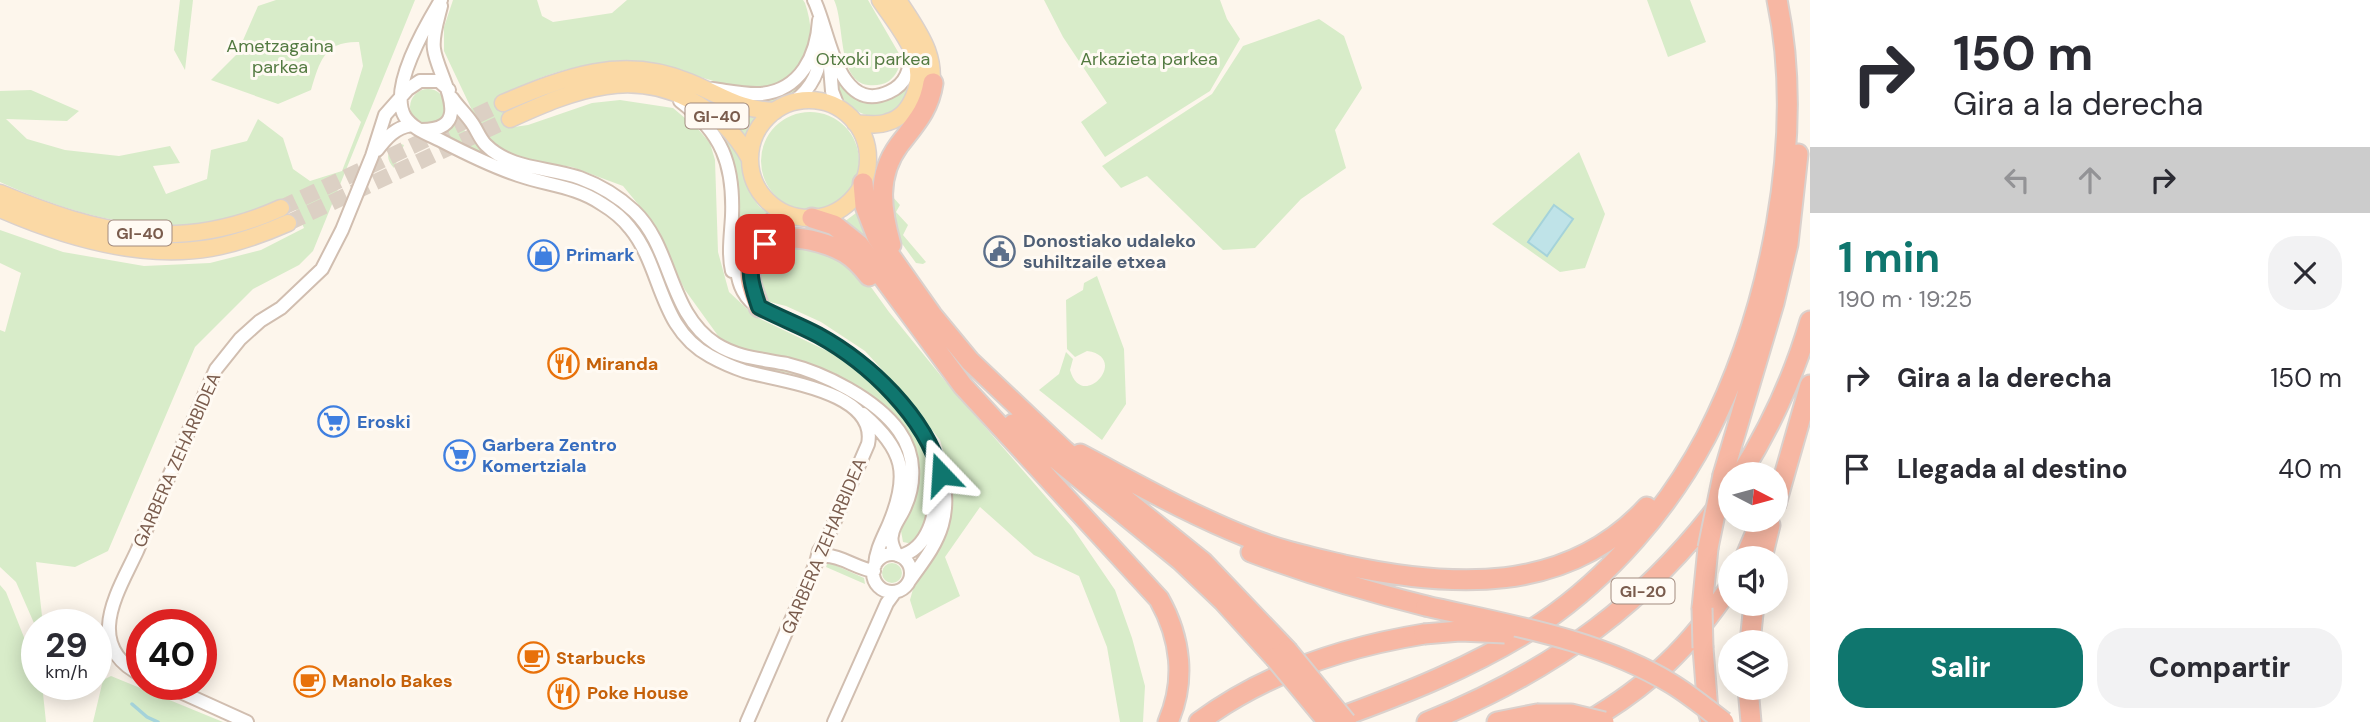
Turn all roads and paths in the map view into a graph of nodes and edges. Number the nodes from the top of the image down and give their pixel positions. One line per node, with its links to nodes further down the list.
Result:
1 (442, 0): 7 (street, GARBERA ZEHARBIDEA); 14 (street, GARBERA ZEHARBIDEA)
2 (814, 0): 6 (street)
3 (880, 0): 9 (main road)
4 (898, 0): 10 (main road)
5 (1778, 4): 39 (highway); 44 (highway, GI-20)
6 (820, 12): 8 (street); 11 (street); 15 (street)
7 (437, 30): 13 (street, GARBERA ZEHARBIDEA); 18 (street)
8 (828, 39): 9 (street); 16 (street)
9 (911, 49): 19 (main road)
10 (933, 83): 23 (main road); 28 (highway)
11 (699, 87): 12 (main road, GI-40); 17 (main road, GI-40)
12 (667, 91): 22 (main road, GI-40); 29 (street)
13 (450, 94): 14 (street); 18 (street, GARBERA ZEHARBIDEA); 20 (street)
14 (401, 99): 20 (street); 21 (street, GARBERA ZEHARBIDEA)
15 (792, 103): 16 (main road); 17 (main road)
16 (839, 109): 19 (main road)
17 (775, 111): 22 (main road)
18 (471, 121): 46 (street)
19 (855, 123): 23 (main road)
20 (415, 127): 21 (street, GARBERA ZEHARBIDEA); 36 (street)
21 (372, 156): 57 (street, GARBERA ZEHARBIDEA)
22 (750, 159): 26 (main road)
23 (864, 178): 27 (main road); 28 (highway)
24 (0, 193): 25 (main road, GI-40)
25 (0, 209)
26 (788, 215): 27 (main road); 29 (street)
27 (811, 218): 32 (highway)
28 (897, 267): 37 (highway)
29 (741, 290): 30 (street)
30 (759, 307): 35 (highway); 43 (street)
31 (1810, 321): 40 (highway, GI-20)
32 (929, 342): 35 (highway); 56 (highway)
33 (1810, 376): 41 (highway)
34 (1810, 385): 42 (highway)
35 (962, 386): 63 (highway)
36 (860, 412): 50 (street, GARBERA ZEHARBIDEA); 51 (street)
37 (1037, 424): 38 (highway); 56 (highway)
38 (1080, 454): 44 (highway); 55 (highway, bridge)
39 (1736, 462)
40 (1744, 462)
41 (1781, 462)
42 (1788, 462)
43 (941, 474): 48 (street); 52 (street)
44 (1682, 477): 65 (highway, GI-20)
45 (1718, 501): 67 (highway, GI-20)
46 (902, 513): 48 (street); 49 (street)
47 (1718, 520): 71 (highway, bridge)
48 (919, 545): 49 (street)
49 (898, 555): 51 (street); 52 (street)
50 (816, 563): 51 (street); 61 (street, GARBERA ZEHARBIDEA)
51 (874, 568): 53 (street)
52 (910, 580): 53 (street)
53 (895, 592): 62 (street)
54 (1718, 604): 69 (highway)
55 (1562, 639): 64 (highway, bridge); 72 (highway, bridge)
56 (1281, 654): 65 (highway, bridge); 66 (highway, bridge)
57 (126, 665)
58 (198, 700): 60 (street)
59 (1749, 700): 73 (highway)
60 (247, 722)
61 (747, 722)
62 (834, 722)
63 (1167, 722)
64 (1199, 722)
65 (1328, 722)
66 (1346, 722)
67 (1427, 722)
68 (1497, 722): 70 (highway, bridge)
69 (1587, 722)
70 (1604, 722)
71 (1711, 722)
72 (1724, 722)
73 (1751, 722)

